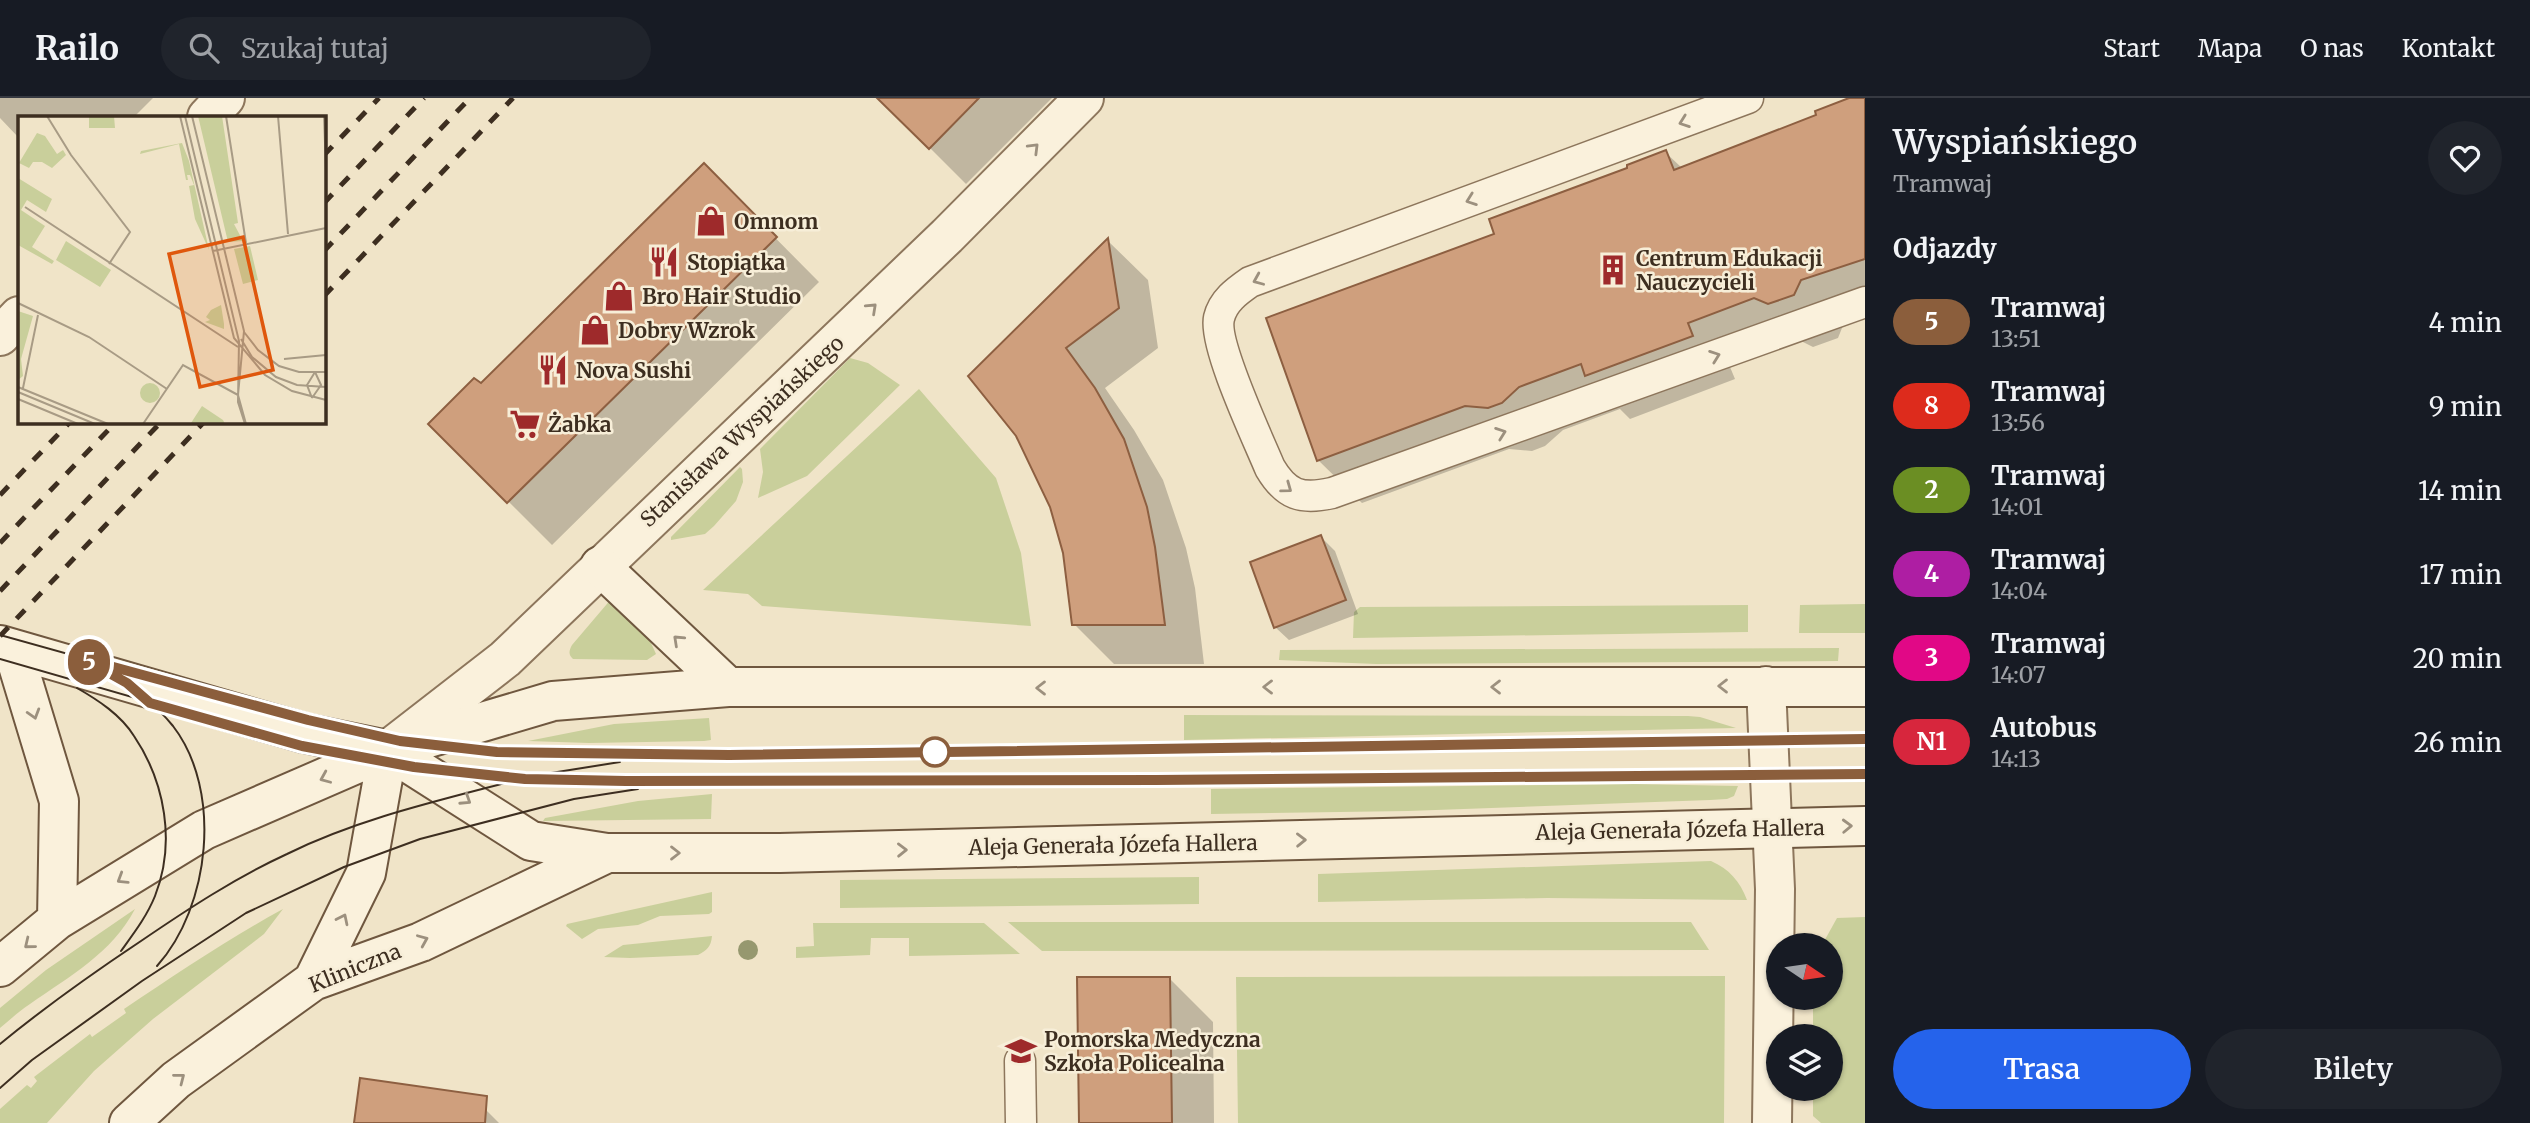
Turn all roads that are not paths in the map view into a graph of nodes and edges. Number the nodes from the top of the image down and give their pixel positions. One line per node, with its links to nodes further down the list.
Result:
1 (225, 98): 4 (main road)
2 (1084, 98): 8 (main road, Stanisława Wyspiańskiego, one-way to 2)
3 (1748, 98): 5 (lane, one-way to 5)
4 (208, 116)
5 (1865, 302)
6 (18, 317): 7 (main road)
7 (0, 336)
8 (600, 566): 11 (main road, one-way to 8); 13 (main road, Stanisława Wyspiańskiego)
9 (6, 647): 13 (main road, Aleja Generała Józefa Hallera); 17 (main road, one-way to 17)
10 (1766, 686): 11 (main road, Aleja Generała Józefa Hallera, one-way to 11); 12 (main road, Aleja Generała Józefa Hallera); 15 (main road)
11 (728, 687): 13 (main road, Aleja Generała Józefa Hallera)
12 (1865, 687)
13 (388, 750): 16 (main road, Aleja Generała Józefa Hallera, one-way to 16); 17 (main road, one-way to 17); 19 (main road, one-way to 13)
14 (1865, 826): 15 (main road, Aleja Generała Józefa Hallera, one-way to 14)
15 (1772, 828): 16 (main road, Aleja Generała Józefa Hallera, one-way to 15); 23 (main road)
16 (607, 853): 19 (main road, Kliniczna, one-way to 16)
17 (57, 920): 18 (main road, one-way to 18)
18 (0, 967)
19 (313, 981): 21 (main road, Kliniczna, one-way to 19)
20 (1020, 1061): 22 (lane)
21 (129, 1123)
22 (1021, 1123)
23 (1772, 1123)

